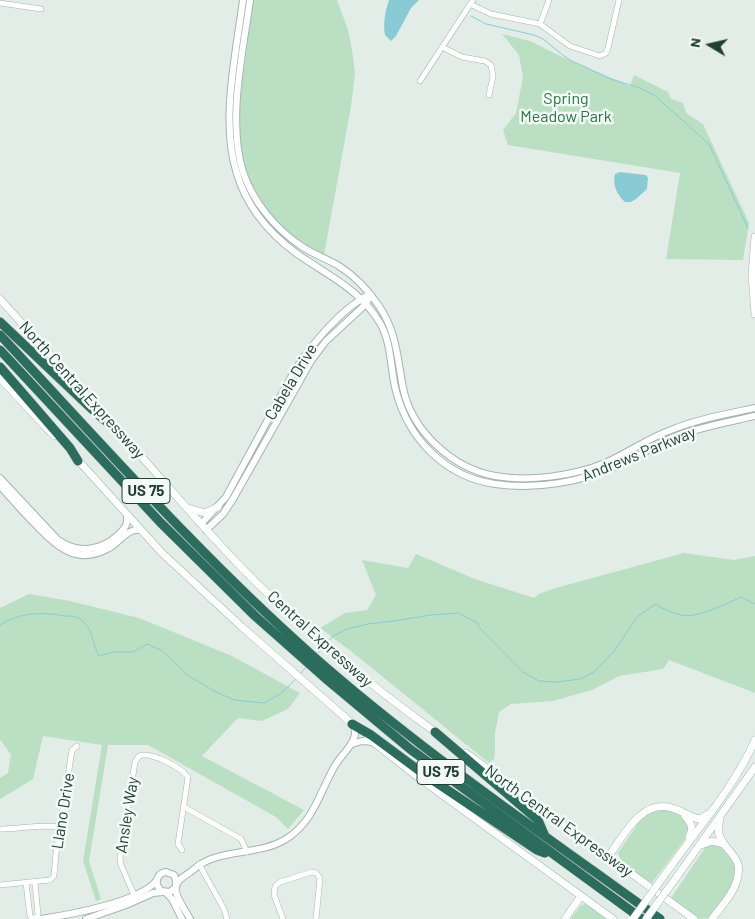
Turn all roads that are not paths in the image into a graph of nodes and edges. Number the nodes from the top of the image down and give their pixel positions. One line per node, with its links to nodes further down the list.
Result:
1 (243, 0): 9 (street, Andrews Parkway)
2 (250, 0): 9 (street, Andrews Parkway)
3 (550, 0): 8 (street)
4 (618, 0): 8 (street)
5 (471, 2): 8 (street); 10 (street)
6 (0, 3): 7 (street)
7 (41, 10)
8 (540, 24)
9 (241, 42): 13 (street, Andrews Parkway)
10 (442, 47): 11 (street); 12 (street)
11 (420, 81)
12 (489, 95)
13 (244, 184): 16 (street, Andrews Parkway); 18 (street, Andrews Parkway)
14 (755, 237): 15 (main road)
15 (754, 277): 20 (main road)
16 (370, 294): 18 (street, Cabela Drive); 19 (street, Cabela Drive); 29 (street, Andrews Parkway)
17 (0, 299): 31 (main road, North Central Expressway)
18 (361, 299): 19 (street, Andrews Parkway); 42 (street, Cabela Drive)
19 (366, 304): 25 (street, Andrews Parkway); 47 (street, Cabela Drive)
20 (755, 314)
21 (0, 322): 31 (highway)
22 (0, 335): 48 (highway, Central Expressway / US 75)
23 (0, 350): 48 (highway, Central Expressway / US 75)
24 (0, 367): 36 (highway)
25 (394, 377): 29 (street); 37 (street, Andrews Parkway)
26 (0, 378): 36 (main road)
27 (755, 408): 30 (street, Andrews Parkway)
28 (755, 416): 32 (street, Andrews Parkway)
29 (415, 418): 34 (street, Andrews Parkway)
30 (680, 426): 32 (street); 33 (street, Andrews Parkway)
31 (118, 431): 43 (main road, North Central Expressway)
32 (682, 434): 35 (street, Andrews Parkway)
33 (629, 451): 35 (street); 38 (street, Andrews Parkway)
34 (447, 455): 37 (street); 38 (street, Andrews Parkway)
35 (633, 458): 40 (street, Andrews Parkway)
36 (78, 461): 44 (main road)
37 (442, 462): 40 (street, Andrews Parkway)
38 (548, 476): 40 (street)
39 (0, 478): 44 (street)
40 (548, 484)
41 (0, 486): 46 (street)
42 (218, 507): 43 (main road); 45 (street, Cabela Drive)
43 (186, 508): 45 (main road, North Central Expressway)
44 (127, 515): 46 (main road)
45 (201, 524): 47 (main road, North Central Expressway)
46 (141, 530): 50 (main road)
47 (206, 530): 51 (main road, North Central Expressway)
48 (296, 646): 49 (highway, Central Expressway / US 75)
49 (328, 674): 63 (highway, Central Expressway / US 75); 70 (highway, Central Expressway / US 75)
50 (352, 724): 53 (main road); 54 (street); 70 (highway)
51 (435, 732): 63 (highway); 69 (main road, North Central Expressway)
52 (754, 742): 58 (main road)
53 (374, 743): 54 (street); 79 (main road)
54 (351, 745): 68 (street)
55 (76, 746): 61 (street, Llano Drive)
56 (755, 767): 60 (main road)
57 (184, 808): 67 (street); 68 (street); 80 (street, Ansley Way)
58 (714, 808): 59 (main road); 64 (main road)
59 (681, 812): 64 (main road); 69 (main road)
60 (721, 814): 65 (main road); 66 (main road)
61 (60, 827): 62 (street); 74 (street, Llano Drive)
62 (0, 828)
63 (544, 834): 93 (highway, Central Expressway / US 75)
64 (686, 845): 91 (main road, bridge)
65 (700, 845): 66 (main road); 92 (main road, bridge)
66 (726, 845): 95 (main road)
67 (182, 850)
68 (247, 852): 71 (street)
69 (608, 857): 94 (main road, North Central Expressway)
70 (561, 860): 92 (highway, Central Expressway / US 75)
71 (197, 865): 72 (street); 77 (street); 86 (street)
72 (171, 873): 73 (street); 77 (street)
73 (157, 880): 78 (street); 80 (street)
74 (35, 882): 75 (street); 81 (street)
75 (26, 883): 76 (street); 81 (street)
76 (0, 885)
77 (176, 886): 78 (street); 85 (street)
78 (164, 892): 80 (street); 84 (street)
79 (581, 896): 89 (main road); 90 (main road)
80 (135, 898): 82 (street); 83 (street)
81 (35, 919)
82 (41, 919)
83 (86, 919)
84 (182, 919)
85 (190, 919)
86 (228, 919)
87 (283, 919): 88 (street)
88 (316, 919)
89 (565, 919)
90 (613, 919)
91 (633, 919)
92 (644, 919)
93 (660, 919)
94 (694, 919)
95 (712, 919)

